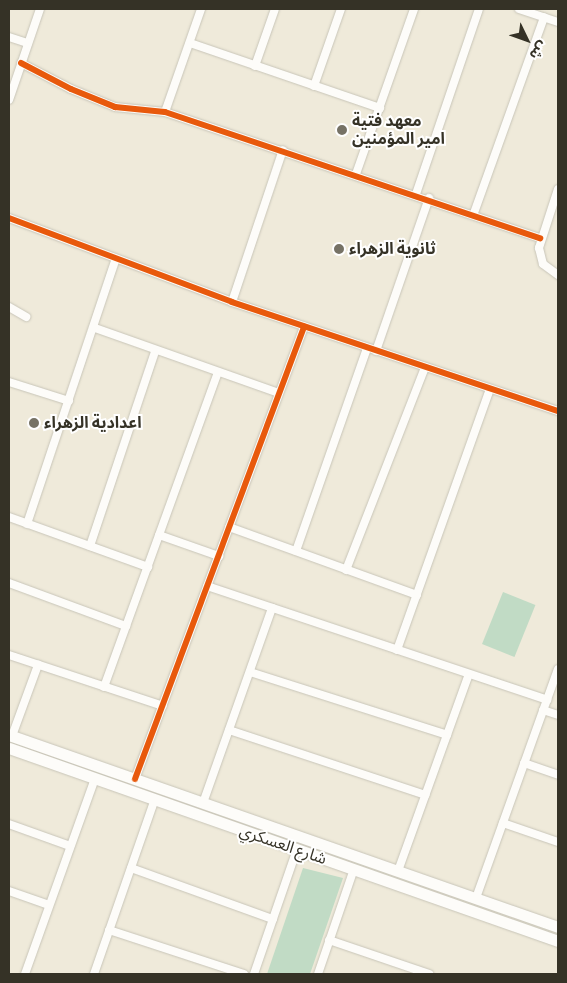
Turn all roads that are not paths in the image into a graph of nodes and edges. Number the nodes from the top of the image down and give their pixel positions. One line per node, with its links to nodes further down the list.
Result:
1 (40, 9): 11 (street)
2 (202, 9): 12 (street)
3 (275, 9): 14 (street)
4 (341, 9): 15 (street)
5 (414, 9): 17 (street)
6 (479, 9): 22 (street)
7 (519, 9): 8 (street)
8 (544, 17): 9 (street); 24 (street)
9 (558, 22)
10 (9, 37): 11 (street)
11 (28, 43): 13 (street)
12 (190, 44): 14 (street); 18 (street)
13 (21, 63): 16 (street); 18 (street)
14 (255, 66): 15 (street)
15 (314, 86): 17 (street)
16 (9, 100)
17 (380, 108): 20 (street)
18 (165, 112): 19 (street)
19 (284, 150): 20 (street); 29 (street)
20 (356, 174): 22 (street)
21 (558, 188): 26 (street)
22 (416, 194): 23 (street)
23 (429, 198): 24 (street); 35 (street)
24 (474, 213): 26 (street)
25 (10, 221): 27 (street)
26 (540, 238): 28 (street)
27 (116, 258): 29 (street); 33 (street)
28 (558, 275)
29 (232, 302): 32 (street)
30 (9, 308): 31 (street)
31 (26, 318)
32 (304, 326): 34 (street); 41 (street)
33 (95, 328): 36 (street); 42 (street)
34 (366, 348): 35 (street); 49 (street)
35 (376, 351): 37 (street)
36 (155, 352): 38 (street); 48 (street)
37 (425, 367): 40 (street); 52 (street)
38 (218, 372): 41 (street); 47 (street)
39 (9, 382): 42 (street)
40 (490, 389): 43 (street); 55 (street)
41 (279, 393): 46 (street)
42 (69, 401): 45 (street)
43 (558, 411)
44 (9, 518): 45 (street)
45 (27, 524): 48 (street)
46 (229, 527): 49 (street); 50 (street)
47 (159, 535): 50 (street); 51 (street)
48 (90, 546): 51 (street)
49 (296, 551): 52 (street)
50 (218, 556): 54 (street)
51 (148, 567): 57 (street)
52 (346, 570): 55 (street)
53 (9, 583): 57 (street)
54 (207, 586): 56 (street); 66 (street)
55 (417, 595): 58 (street)
56 (272, 608): 58 (street); 62 (street)
57 (126, 626): 64 (street)
58 (397, 650): 63 (street)
59 (9, 655): 60 (street)
60 (38, 665): 64 (street); 70 (street)
61 (558, 669): 65 (street)
62 (250, 672): 69 (street); 71 (street)
63 (469, 674): 65 (street); 71 (street)
64 (104, 687): 66 (street)
65 (547, 700): 67 (street)
66 (163, 706): 80 (street)
67 (543, 710): 68 (street); 77 (street)
68 (558, 715)
69 (229, 730): 81 (street); 83 (street)
70 (10, 735): 72 (main road, شارع العسكري)
71 (447, 735): 81 (street)
72 (30, 742): 74 (main road, شارع العسكري); 75 (main road)
73 (9, 748): 75 (main road, شارع العسكري)
74 (50, 749): 76 (main road); 80 (main road, شارع العسكري)
75 (25, 754): 76 (main road, شارع العسكري)
76 (46, 761): 79 (main road, شارع العسكري)
77 (524, 763): 78 (street); 84 (street)
78 (558, 775)
79 (95, 778): 82 (main road, شارع العسكري); 87 (street)
80 (136, 779): 83 (main road, شارع العسكري)
81 (426, 795): 91 (street)
82 (155, 799): 88 (main road, شارع العسكري); 89 (street)
83 (203, 802): 91 (main road, شارع العسكري)
84 (503, 823): 86 (street); 93 (street)
85 (9, 824): 87 (street)
86 (558, 842)
87 (70, 846): 94 (street)
88 (297, 850): 90 (main road, شارع العسكري); 96 (street)
89 (131, 868): 96 (street); 100 (street)
90 (354, 869): 98 (main road, شارع العسكري); 102 (street)
91 (398, 871): 93 (main road, شارع العسكري)
92 (9, 891): 94 (street)
93 (476, 898): 95 (main road, شارع العسكري)
94 (49, 905): 104 (street)
95 (518, 913): 97 (main road, شارع العسكري); 98 (main road)
96 (273, 919): 107 (street)
97 (543, 921): 99 (main road, شارع العسكري); 101 (main road)
98 (512, 925): 101 (main road, شارع العسكري)
99 (558, 927)
100 (110, 930): 105 (street); 106 (street)
101 (538, 934): 103 (main road, شارع العسكري)
102 (329, 940): 108 (street); 109 (street)
103 (558, 941)
104 (25, 974)
105 (94, 974)
106 (244, 974)
107 (254, 974)
108 (318, 974)
109 (429, 974)

